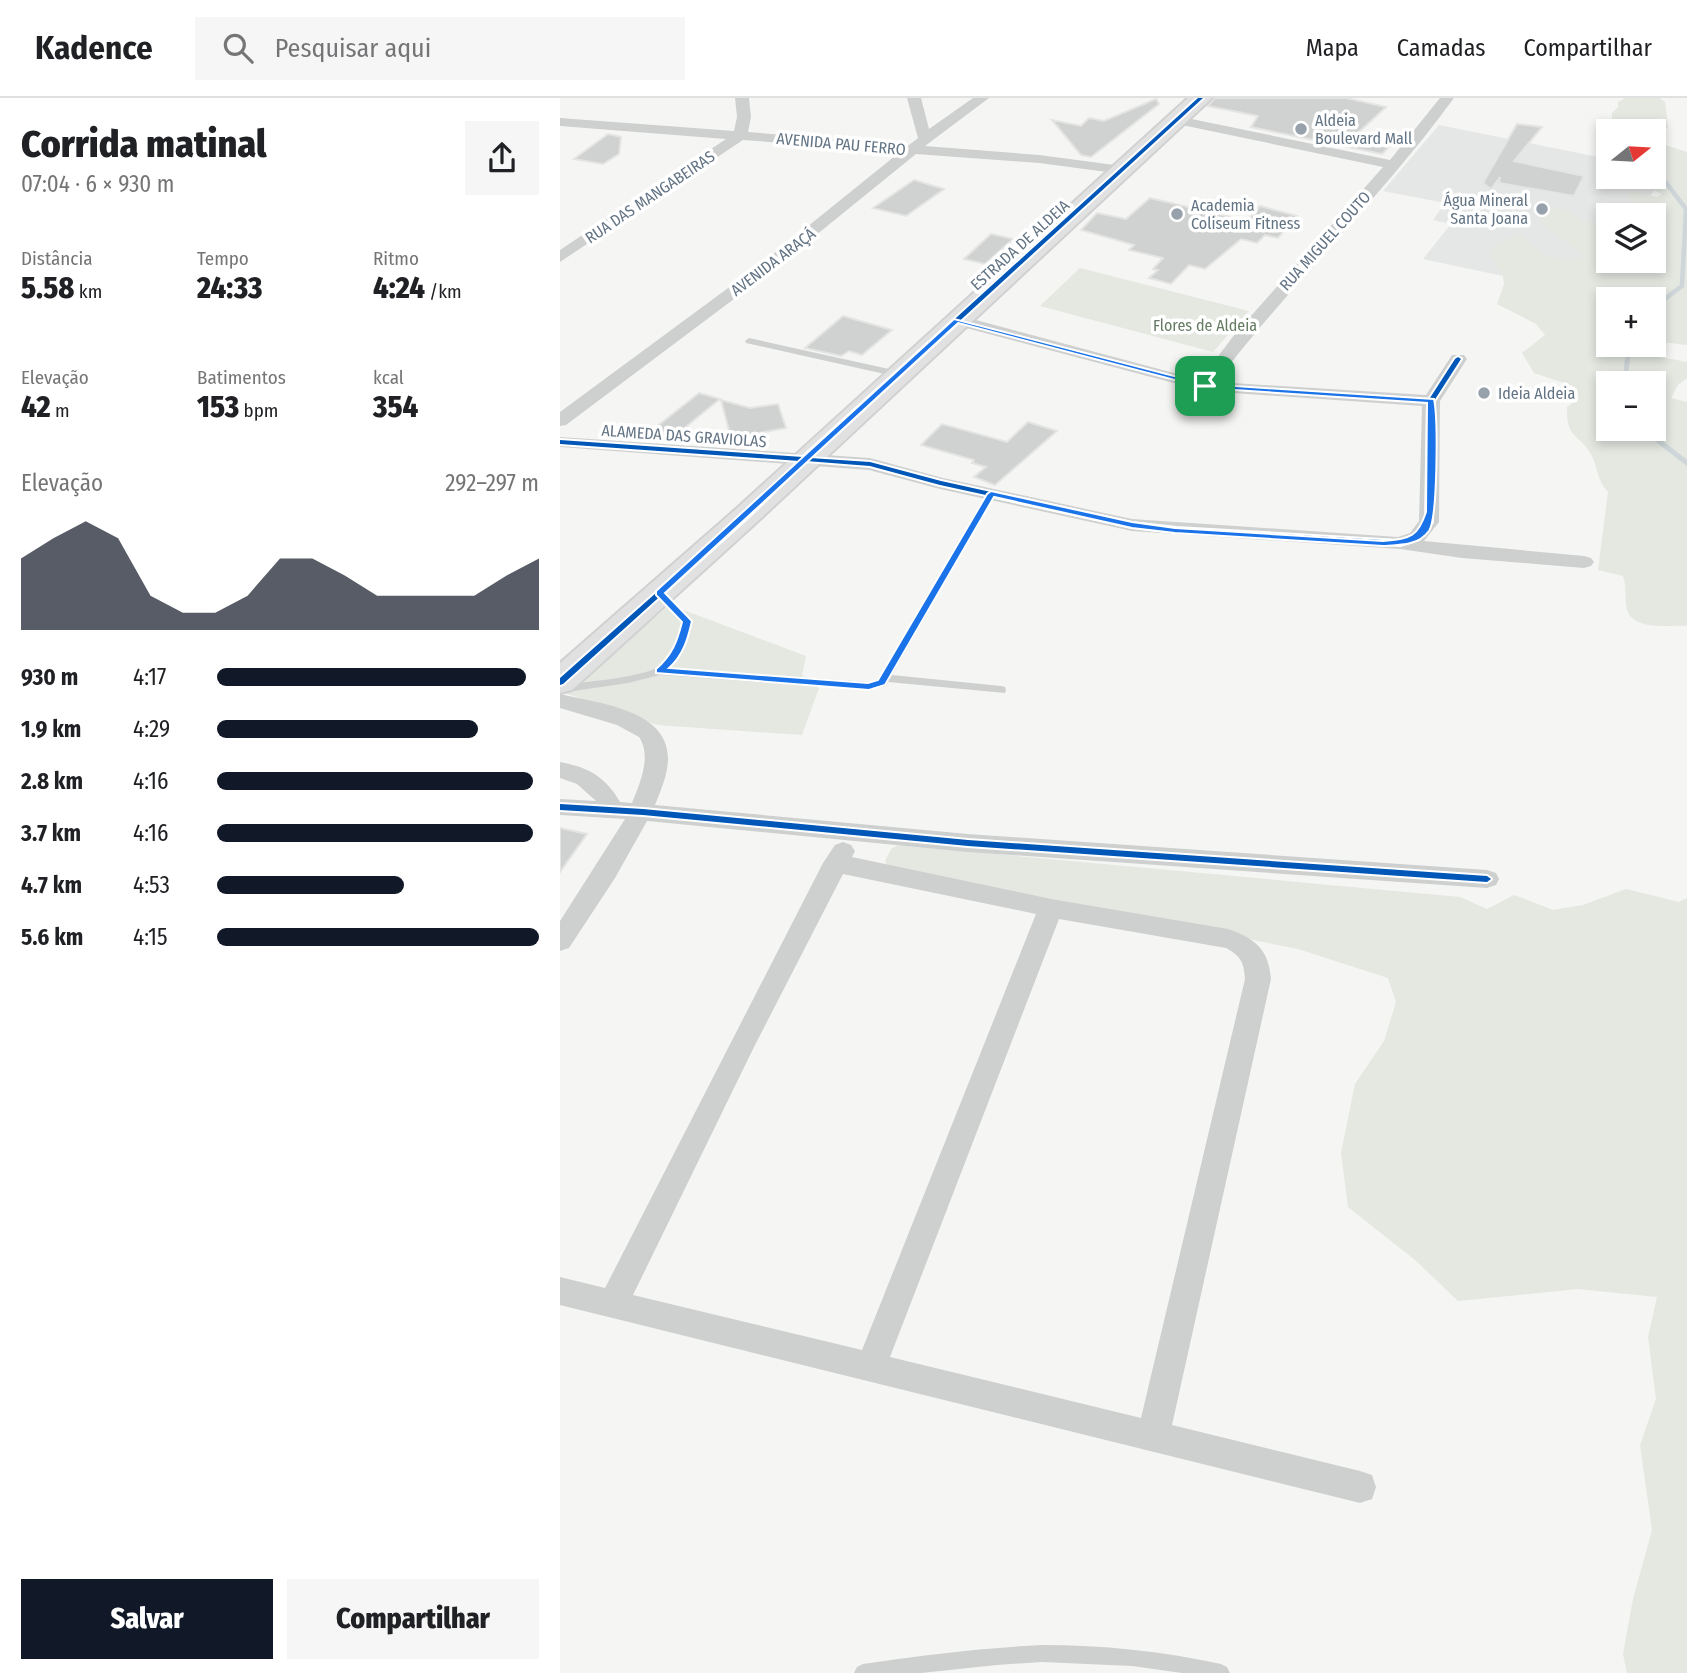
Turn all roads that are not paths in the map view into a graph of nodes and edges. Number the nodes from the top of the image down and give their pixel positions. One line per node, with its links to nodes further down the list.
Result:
1 (742, 98): 8 (street)
2 (914, 98): 9 (street)
3 (982, 98): 9 (street, AVENIDA ARAÇÁ)
4 (1202, 98): 6 (main road, ESTRADA DE ALDEIA)
5 (1447, 98): 10 (street, RUA MIGUEL COUTO)
6 (1177, 120): 10 (street); 11 (main road, ESTRADA DE ALDEIA)
7 (564, 126): 8 (street, AVENIDA PAU FERRO)
8 (740, 136): 9 (street, AVENIDA PAU FERRO); 12 (street, RUA DAS MANGABEIRAS)
9 (919, 145): 11 (street, AVENIDA PAU FERRO); 19 (street, AVENIDA ARAÇÁ)
10 (1393, 165): 17 (street, RUA MIGUEL COUTO)
11 (1122, 170): 13 (main road, ESTRADA DE ALDEIA)
12 (560, 257)
13 (957, 320): 16 (main road, ESTRADA DE ALDEIA); 17 (street)
14 (749, 341): 16 (lane)
15 (1458, 359): 18 (street)
16 (898, 374): 21 (main road, ESTRADA DE ALDEIA)
17 (1205, 386): 18 (street)
18 (1431, 401): 23 (street)
19 (560, 421)
20 (560, 442): 21 (street, ALAMEDA DAS GRAVIOLAS)
21 (806, 458): 22 (street, ALAMEDA DAS GRAVIOLAS); 25 (main road, ESTRADA DE ALDEIA)
22 (991, 494): 23 (street, ALAMEDA DAS GRAVIOLAS); 27 (lane)
23 (1400, 543): 24 (street, ALAMEDA DAS GRAVIOLAS)
24 (1584, 562)
25 (659, 593): 26 (lane); 28 (main road, ESTRADA DE ALDEIA)
26 (660, 671): 27 (lane); 29 (lane)
27 (886, 678): 30 (lane)
28 (560, 682)
29 (560, 690)
30 (1001, 690)
31 (560, 701): 35 (street)
32 (560, 771): 34 (street)
33 (560, 807): 34 (street)
34 (613, 810): 35 (street)
35 (643, 812): 36 (street); 42 (street)
36 (854, 832): 37 (street); 38 (street)
37 (887, 835): 39 (street); 40 (street)
38 (835, 863): 39 (street); 44 (street)
39 (868, 870): 41 (street)
40 (1487, 878)
41 (1051, 908): 45 (street); 46 (street)
42 (560, 941)
43 (560, 1291): 44 (street)
44 (613, 1304): 45 (street)
45 (870, 1369): 46 (street)
46 (1153, 1437): 47 (street)
47 (1360, 1487)
48 (863, 1673): 49 (lane)
49 (1221, 1673)

